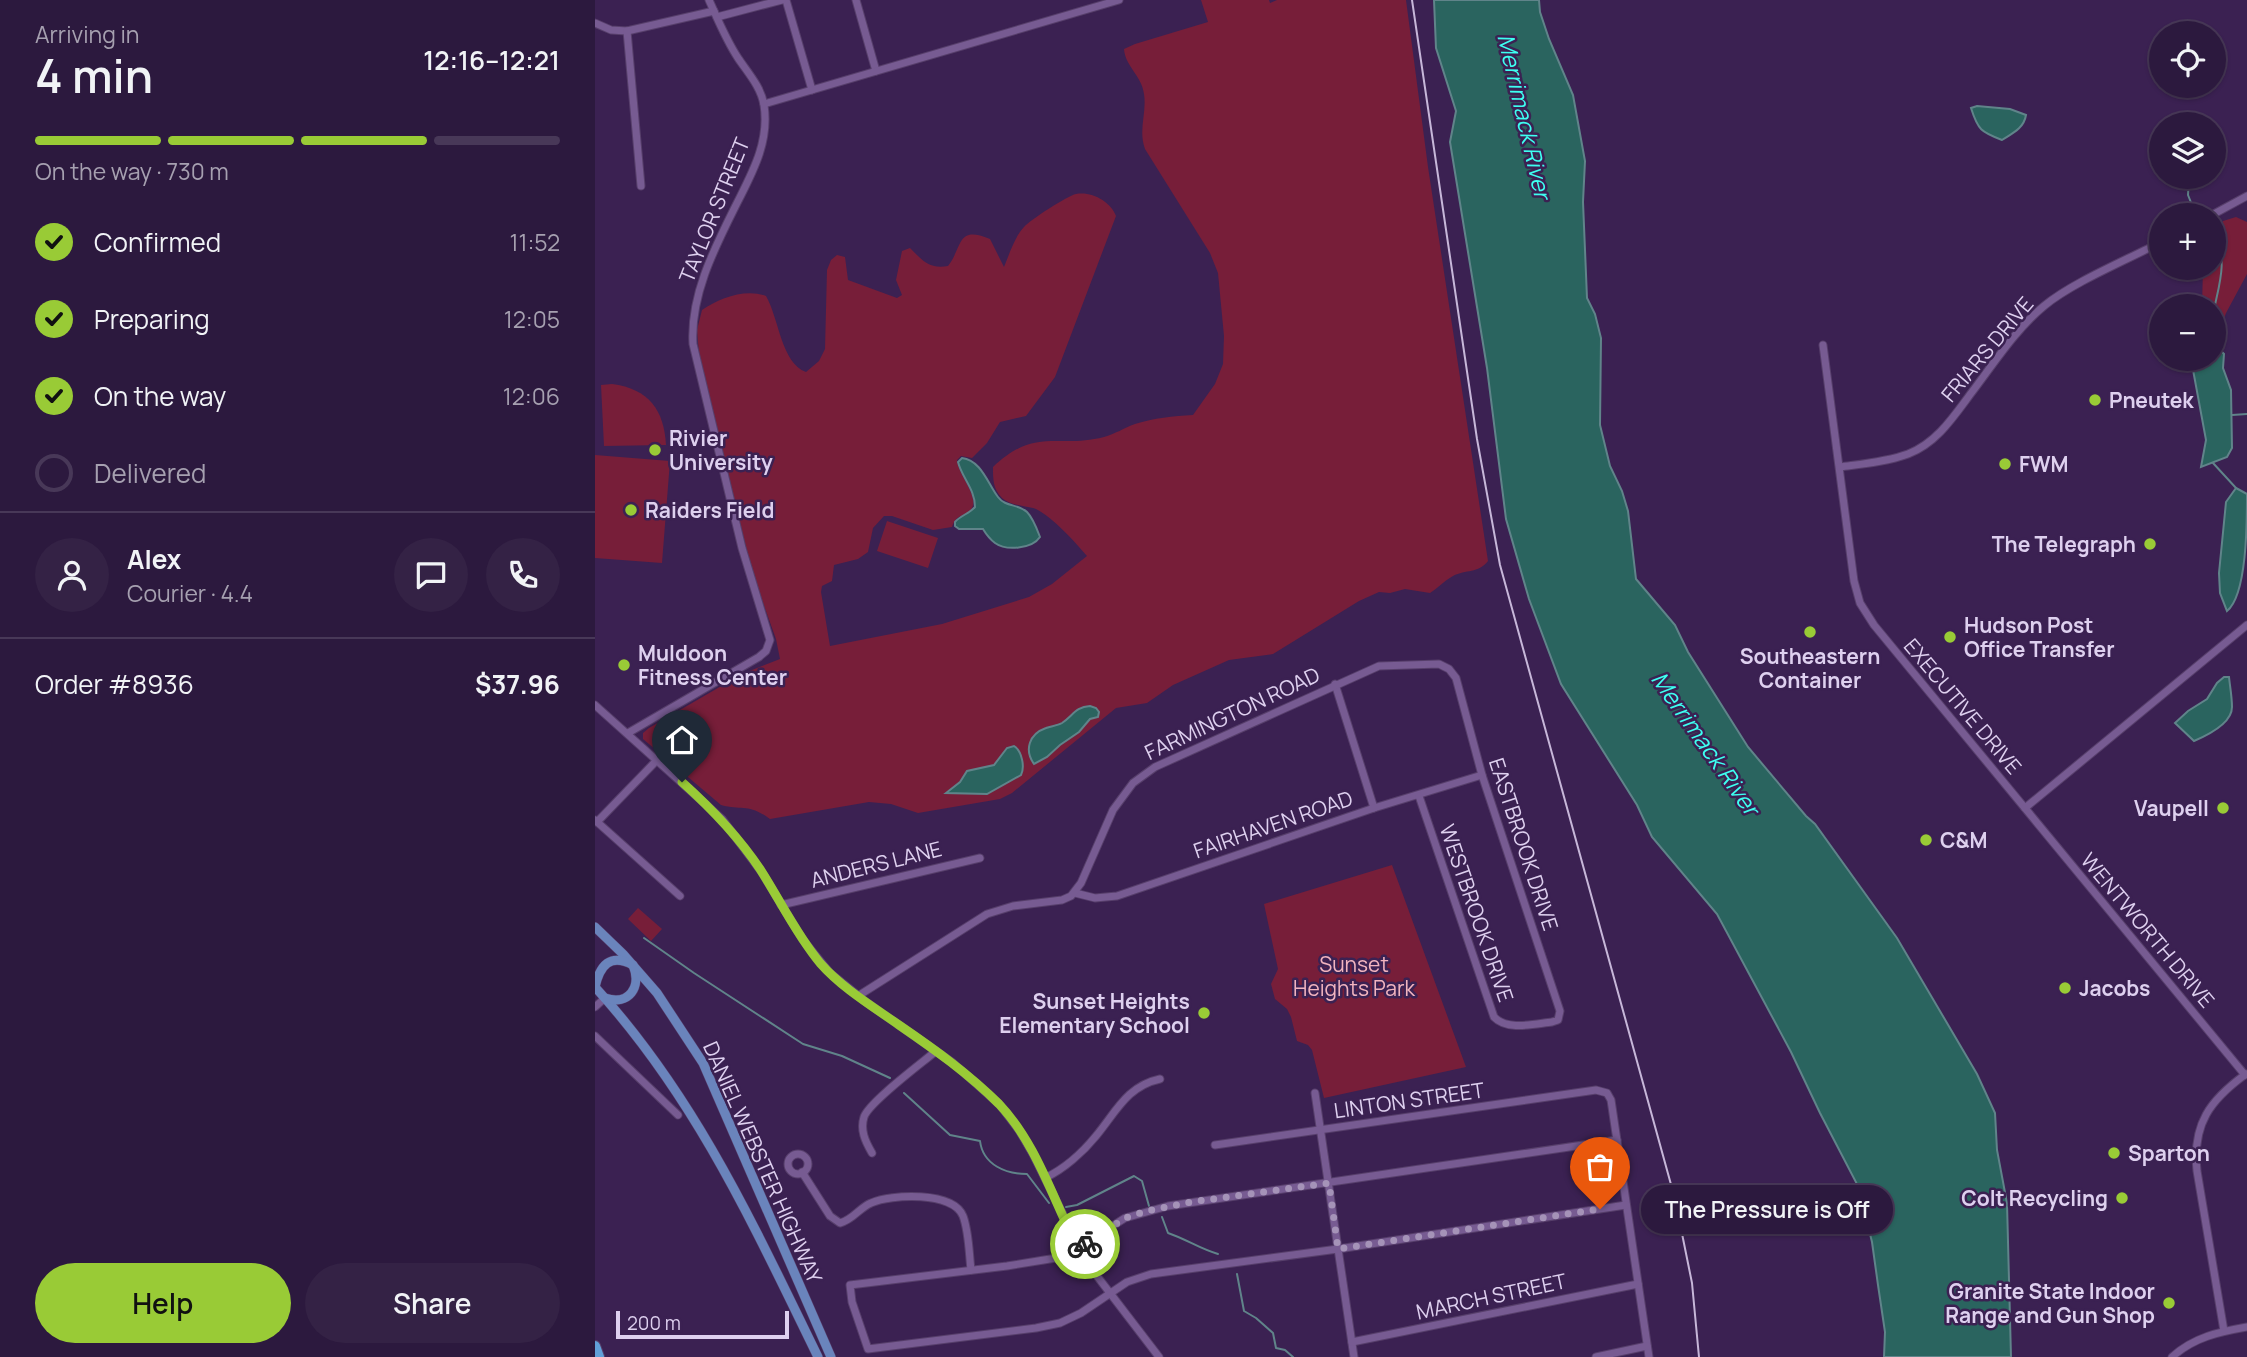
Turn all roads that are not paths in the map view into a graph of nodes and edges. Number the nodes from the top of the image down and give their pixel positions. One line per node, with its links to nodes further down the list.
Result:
1 (709, 0): 5 (street, TAYLOR STREET)
2 (784, 0): 5 (street); 9 (street)
3 (856, 0): 8 (street)
4 (1119, 0): 8 (street)
5 (715, 14): 7 (street); 10 (street, TAYLOR STREET)
6 (595, 23): 7 (street)
7 (627, 31): 11 (street)
8 (876, 71): 9 (street)
9 (812, 90): 10 (street)
10 (764, 104): 21 (street, TAYLOR STREET)
11 (641, 186)
12 (2247, 196): 13 (street)
13 (2226, 207)
14 (2149, 248): 16 (street, FRIARS DRIVE)
15 (1823, 345): 16 (street, EXECUTIVE DRIVE)
16 (1840, 467): 26 (street, EXECUTIVE DRIVE)
17 (2247, 625): 26 (street)
18 (1456, 678): 19 (street, FARMINGTON ROAD); 23 (street, EASTBROOK DRIVE)
19 (1335, 684): 25 (street); 29 (street, FARMINGTON ROAD)
20 (595, 705): 21 (street)
21 (628, 733): 22 (street)
22 (657, 760): 27 (street); 31 (street)
23 (1482, 775): 24 (street, FAIRHAVEN ROAD); 38 (street, EASTBROOK DRIVE)
24 (1419, 796): 25 (street, FAIRHAVEN ROAD); 38 (street, WESTBROOK DRIVE)
25 (1374, 808): 29 (street, FAIRHAVEN ROAD)
26 (2025, 808): 41 (street, WENTWORTH DRIVE)
27 (596, 821): 30 (street)
28 (979, 858): 31 (street, ANDERS LANE)
29 (1075, 893): 35 (street)
30 (680, 896)
31 (781, 905): 35 (street)
32 (595, 927): 33 (main road, DANIEL WEBSTER HIGHWAY)
33 (633, 965): 34 (main road); 36 (main road); 65 (main road, DANIEL WEBSTER HIGHWAY)
34 (595, 988): 36 (main road, DANIEL WEBSTER HIGHWAY)
35 (859, 996): 40 (street)
36 (605, 998): 37 (street); 64 (main road, DANIEL WEBSTER HIGHWAY)
37 (595, 1007)
38 (1558, 1020)
39 (595, 1036): 44 (street)
40 (936, 1051): 48 (street); 50 (street)
41 (2246, 1074): 59 (street)
42 (1160, 1079): 50 (street)
43 (1315, 1093): 45 (street)
44 (678, 1115)
45 (1321, 1130): 46 (street, LINTON STREET); 47 (street, LINTON STREET); 51 (street)
46 (1617, 1140): 51 (street); 52 (street)
47 (1215, 1145)
48 (871, 1153)
49 (802, 1172): 55 (street)
50 (1045, 1178): 54 (street)
51 (1329, 1183): 53 (street); 54 (street)
52 (1626, 1205): 53 (street); 56 (street)
53 (1338, 1249): 57 (street); 60 (street)
54 (1080, 1251): 55 (street); 57 (street)
55 (971, 1270): 57 (street)
56 (1638, 1284): 60 (street, MARCH STREET); 62 (street)
57 (1108, 1293): 66 (street)
58 (2247, 1326): 59 (street)
59 (2224, 1331): 70 (street)
60 (1352, 1342): 67 (street)
61 (595, 1346): 63 (highway)
62 (1647, 1346): 68 (street); 69 (street)
63 (600, 1357)
64 (818, 1357)
65 (831, 1357)
66 (1159, 1357)
67 (1354, 1357)
68 (1595, 1357)
69 (1649, 1357)
70 (2172, 1357)

